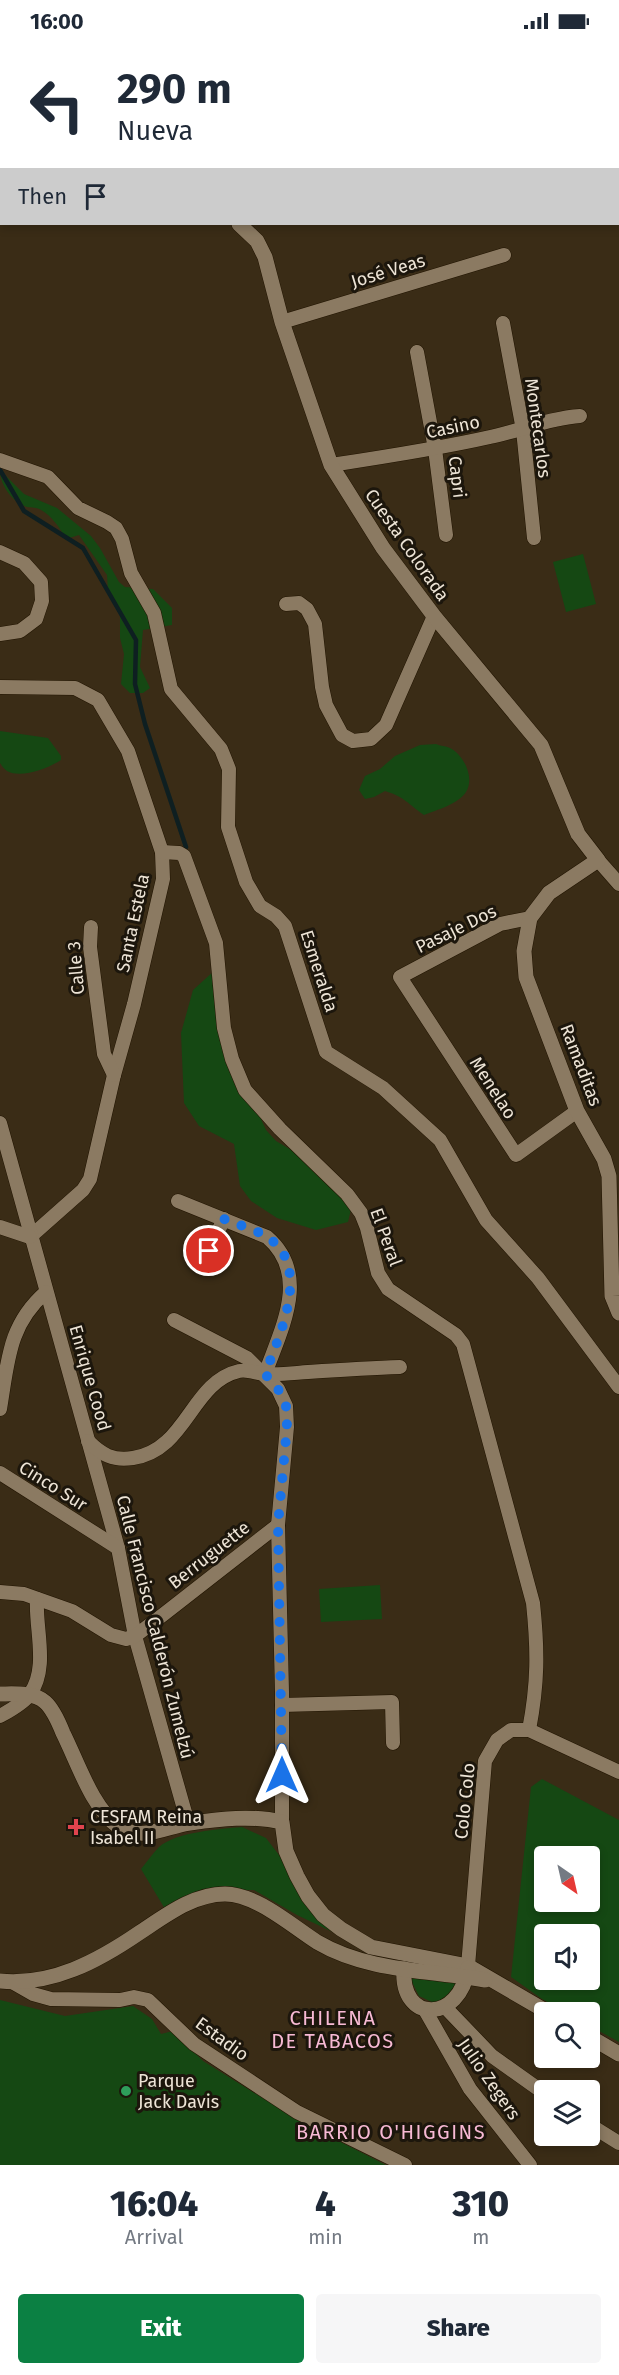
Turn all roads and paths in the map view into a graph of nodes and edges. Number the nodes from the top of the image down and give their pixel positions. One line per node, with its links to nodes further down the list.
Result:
1 (240, 225): 3 (street, Cuesta Colorada)
2 (504, 255): 3 (street, José Veas)
3 (282, 322): 10 (street, Cuesta Colorada)
4 (503, 323): 7 (street, Montecarlos)
5 (417, 352): 8 (street, Capri)
6 (580, 416): 7 (street, Casino)
7 (523, 430): 8 (street, Casino); 12 (street, Montecarlos)
8 (435, 449): 10 (street, Casino); 11 (street, Capri)
9 (0, 460): 37 (street, Esmeralda)
10 (331, 465): 15 (street, Cuesta Colorada)
11 (446, 535)
12 (534, 538)
13 (0, 552): 16 (street)
14 (286, 604): 15 (street)
15 (434, 616): 19 (street, Cuesta Colorada)
16 (0, 634)
17 (0, 687): 18 (street, Santa Estela)
18 (162, 852): 24 (street, Santa Estela); 50 (street, El Peral)
19 (598, 860): 20 (street); 21 (street, Ramaditas)
20 (619, 884)
21 (530, 918): 23 (street, Pasaje Dos); 25 (street, Ramaditas)
22 (91, 927): 24 (street, Calle 3)
23 (400, 977): 25 (street, Menelao)
24 (114, 1075): 30 (street, Santa Estela)
25 (577, 1111): 33 (street, Ramaditas)
26 (0, 1123): 30 (street, Enrique Cood)
27 (178, 1201): 28 (street)
28 (224, 1219): 31 (street); 36 (street)
29 (0, 1227): 30 (street)
30 (30, 1237): 32 (street, Enrique Cood)
31 (201, 1266)
32 (46, 1292): 38 (street); 39 (street, Enrique Cood)
33 (619, 1313)
34 (174, 1320): 36 (street)
35 (400, 1367): 36 (street, Enrique Cood)
36 (265, 1374): 39 (street, Enrique Cood); 41 (street)
37 (619, 1388)
38 (0, 1409)
39 (86, 1439): 42 (street, Calle Francisco Calderón Zumelzú)
40 (0, 1473): 42 (street, Cinco Sur)
41 (278, 1525): 45 (street, Berruguette); 48 (street)
42 (118, 1548): 45 (street, Calle Francisco Calderón Zumelzú)
43 (0, 1592): 44 (street)
44 (37, 1599): 45 (street); 47 (street)
45 (135, 1636): 54 (street, Calle Francisco Calderón Zumelzú)
46 (0, 1694): 47 (street)
47 (30, 1695): 49 (street); 54 (street)
48 (282, 1705): 51 (street); 53 (street)
49 (0, 1716)
50 (529, 1730): 52 (street); 58 (street, Colo Colo)
51 (393, 1743)
52 (619, 1772)
53 (282, 1822): 54 (street); 55 (street)
54 (188, 1823)
55 (372, 1947): 56 (street); 57 (street)
56 (436, 1959): 57 (street); 58 (street)
57 (398, 1966): 58 (street); 59 (street); 62 (street)
58 (468, 1971): 60 (street); 61 (street)
59 (6, 1982): 68 (street, Estadio)
60 (534, 2004)
61 (446, 2007): 62 (street); 65 (street)
62 (425, 2010): 69 (street, Julio Zegers)
63 (600, 2043): 64 (street)
64 (619, 2054)
65 (534, 2086)
66 (600, 2131): 67 (street)
67 (619, 2143)
68 (405, 2165)
69 (530, 2165)

